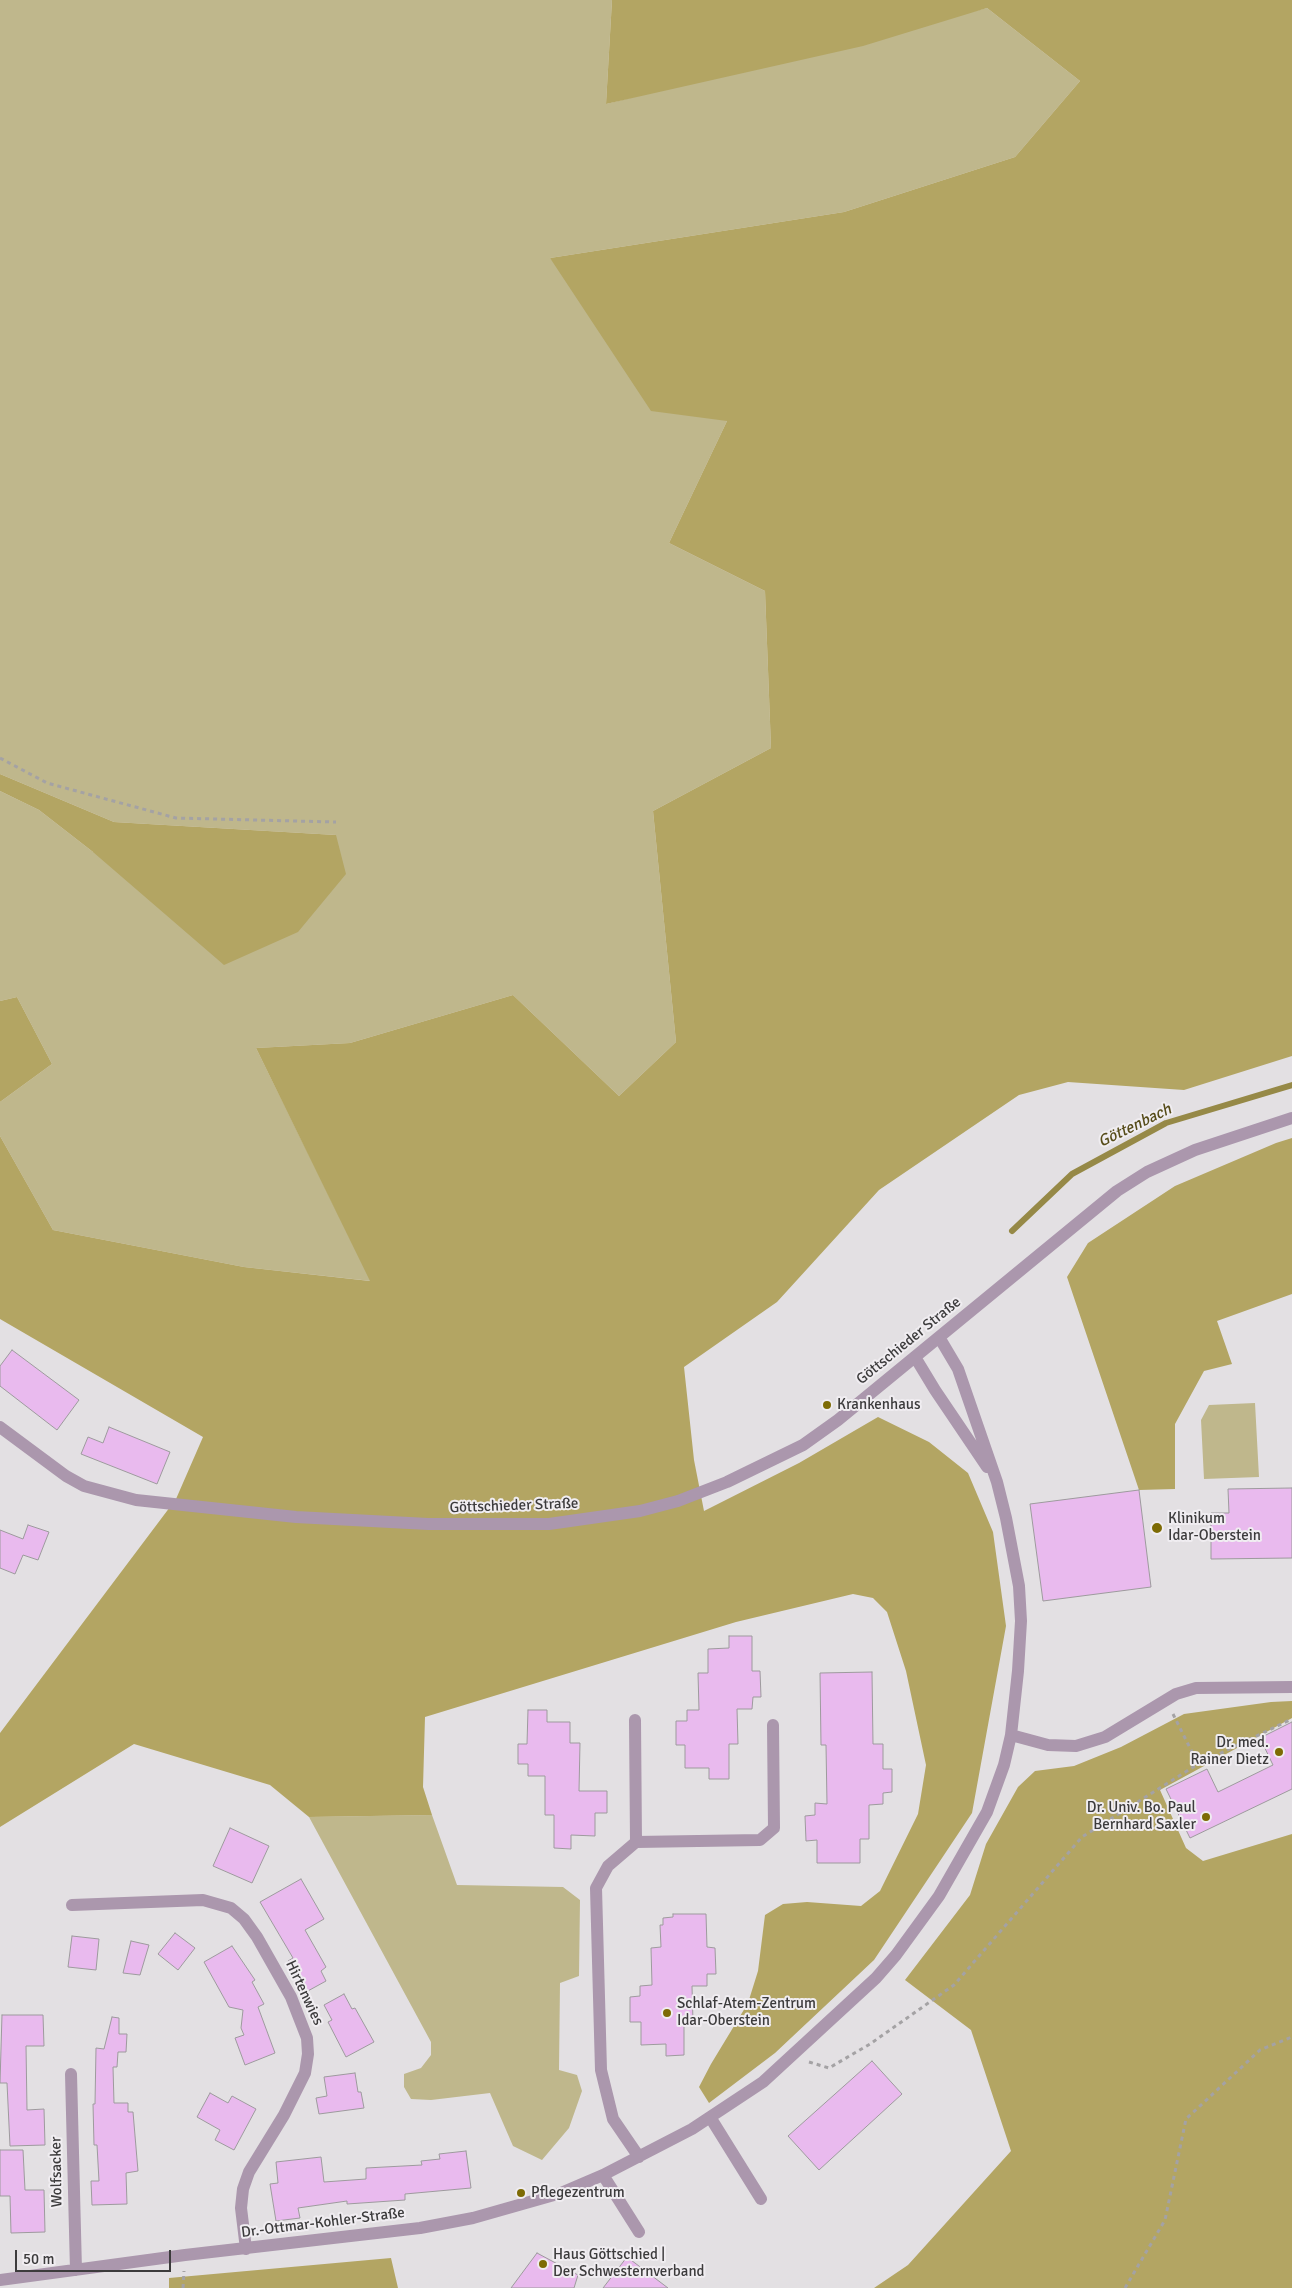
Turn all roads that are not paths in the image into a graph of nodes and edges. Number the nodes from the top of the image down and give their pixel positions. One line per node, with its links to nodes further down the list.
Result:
1 (1292, 1118): 2 (street, Göttschieder Straße)
2 (939, 1337): 3 (street, Göttschieder Straße); 5 (street, Dr.-Ottmar-Kohler-Straße)
3 (916, 1357): 4 (street, Göttschieder Straße); 5 (street, Dr.-Ottmar-Kohler-Straße)
4 (0, 1427)
5 (996, 1482): 9 (street, Dr.-Ottmar-Kohler-Straße)
6 (1292, 1687): 9 (street)
7 (635, 1720): 10 (street)
8 (773, 1725): 10 (street)
9 (1011, 1735): 13 (street, Dr.-Ottmar-Kohler-Straße)
10 (636, 1842): 14 (street)
11 (72, 1905): 18 (street, Hirtenwies)
12 (71, 2074): 19 (street, Wolfsacker)
13 (710, 2117): 14 (street, Dr.-Ottmar-Kohler-Straße); 16 (street)
14 (639, 2158): 15 (street, Dr.-Ottmar-Kohler-Straße)
15 (603, 2175): 17 (street); 18 (street, Dr.-Ottmar-Kohler-Straße)
16 (761, 2198)
17 (639, 2232)
18 (246, 2249): 19 (street, Dr.-Ottmar-Kohler-Straße)
19 (76, 2270): 20 (street, Dr.-Ottmar-Kohler-Straße)
20 (0, 2280)

